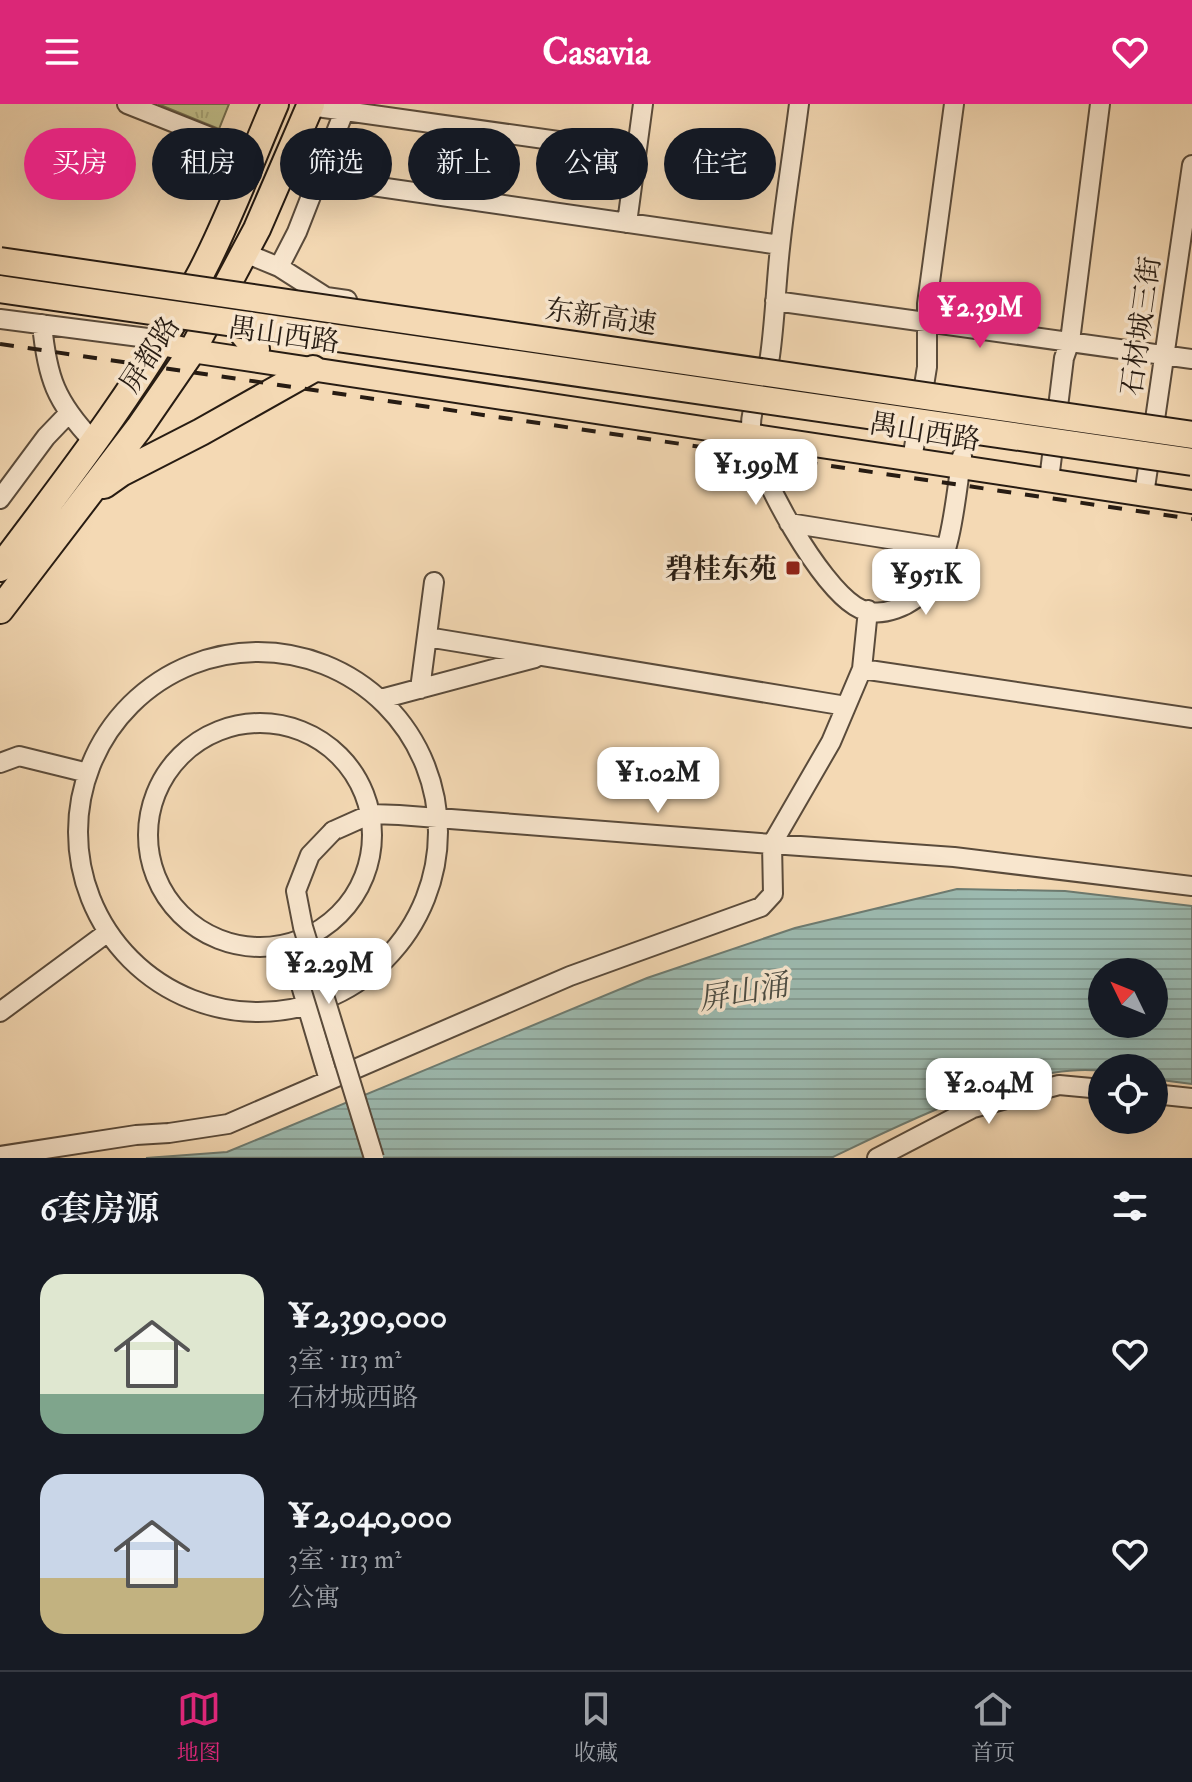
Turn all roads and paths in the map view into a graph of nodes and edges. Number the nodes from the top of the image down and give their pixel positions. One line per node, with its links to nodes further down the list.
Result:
1 (127, 104): 9 (street)
2 (275, 104): 13 (highway, 屏都路)
3 (643, 104): 12 (street)
4 (799, 104): 22 (street)
5 (954, 104): 29 (street)
6 (1100, 104): 32 (street)
7 (310, 105): 8 (street); 10 (highway, 屏都路)
8 (346, 108): 11 (street); 14 (street)
9 (187, 128)
10 (301, 128)
11 (338, 128)
12 (640, 128)
13 (264, 129)
14 (536, 137)
15 (1192, 165): 35 (street, 石材城三街)
16 (280, 177): 24 (highway, 屏都路)
17 (392, 189): 21 (street)
18 (235, 200): 31 (highway, 屏都路)
19 (310, 200): 25 (street)
20 (630, 200): 21 (street)
21 (627, 223): 22 (street)
22 (780, 245): 27 (street)
23 (0, 261): 41 (highway, 东新高速, bridge)
24 (240, 264): 25 (street); 33 (highway, 屏都路); 34 (highway)
25 (279, 267): 37 (street)
26 (0, 289): 45 (highway, 东新高速, bridge)
27 (775, 301): 29 (street); 37 (street)
28 (0, 319): 30 (street)
29 (926, 321): 32 (street); 43 (street)
30 (42, 324): 31 (street); 39 (street)
31 (163, 340): 33 (main road, 禺山西路); 42 (highway, 屏都路)
32 (1070, 341): 35 (street); 46 (street)
33 (196, 344): 34 (main road, 禺山西路); 38 (main road, 禺山西路); 50 (highway, 屏都路)
34 (256, 349): 40 (main road, 禺山西路)
35 (1163, 353): 36 (street); 47 (street, 石材城三街)
36 (1192, 359)
37 (770, 361): 40 (street)
38 (313, 369): 40 (main road, 禺山西路); 50 (highway)
39 (69, 413): 42 (street); 49 (street)
40 (751, 430): 43 (main road, 禺山西路); 52 (street)
41 (1192, 435)
42 (93, 441): 54 (highway, 屏都路)
43 (912, 454): 44 (main road, 禺山西路)
44 (961, 462): 46 (main road, 禺山西路); 53 (street)
45 (1192, 462)
46 (1050, 475): 47 (main road, 禺山西路)
47 (1145, 489): 48 (main road, 禺山西路); 51 (main road, 禺山西路)
48 (1192, 490)
49 (0, 499)
50 (85, 499): 56 (highway, 屏都路)
51 (1192, 502)
52 (789, 523): 53 (street); 57 (street)
53 (945, 548): 57 (street)
54 (0, 568)
55 (434, 582): 58 (street)
56 (0, 610)
57 (868, 610): 60 (street)
58 (427, 637): 59 (street); 61 (street)
59 (542, 656): 61 (street); 63 (street)
60 (862, 669): 63 (street); 64 (street)
61 (420, 689): 62 (street)
62 (381, 699): 66 (street); 68 (street)
63 (846, 706): 69 (street)
64 (1192, 718)
65 (0, 763): 66 (street)
66 (88, 773): 71 (street)
67 (371, 814): 68 (street); 72 (street); 72 (street); 80 (street, bridge)
68 (438, 818): 69 (street); 73 (street)
69 (772, 844): 70 (street); 75 (street)
70 (1192, 886)
71 (108, 932): 73 (street); 74 (street)
72 (289, 945): 73 (street)
73 (307, 1005): 75 (street)
74 (0, 1012)
75 (329, 1080): 79 (street)
76 (1088, 1088): 81 (street)
77 (1168, 1095): 78 (street)
78 (1192, 1098)
79 (3, 1149)
80 (374, 1158)
81 (877, 1158)

